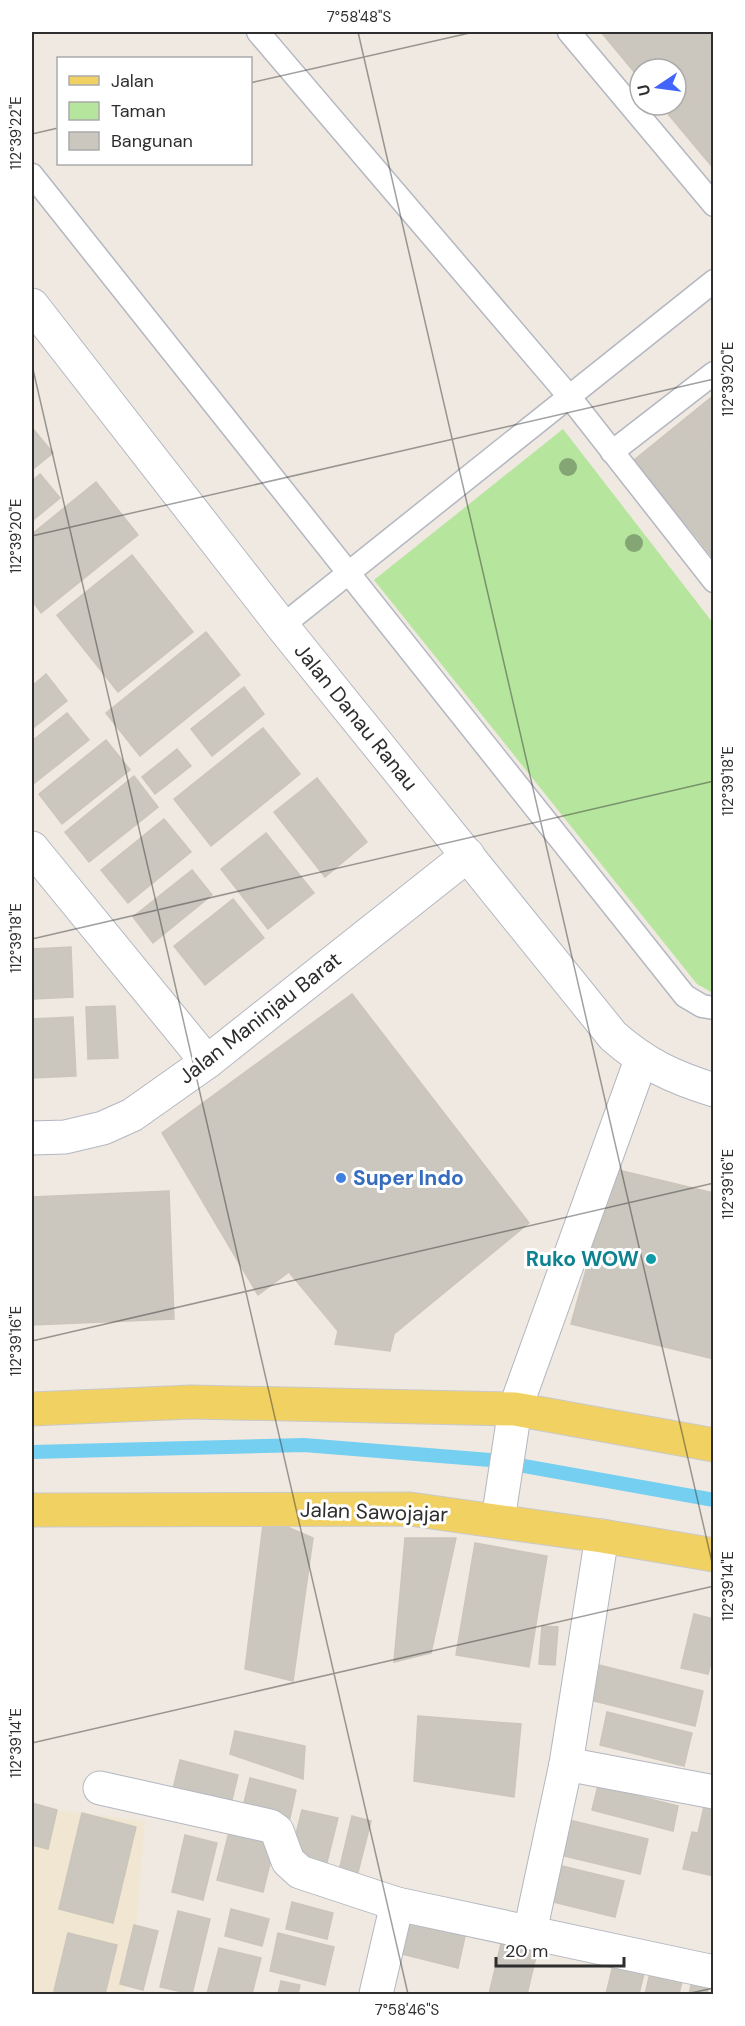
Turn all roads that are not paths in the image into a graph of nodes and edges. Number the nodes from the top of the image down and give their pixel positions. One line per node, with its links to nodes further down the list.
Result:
1 (258, 32): 8 (lane)
2 (569, 32): 4 (lane)
3 (32, 175): 10 (lane)
4 (714, 205)
5 (714, 282): 8 (lane)
6 (32, 305): 12 (street, Jalan Danau Ranau)
7 (714, 373): 9 (lane)
8 (568, 395): 9 (lane); 10 (lane)
9 (612, 452): 11 (lane)
10 (348, 573): 12 (lane); 16 (lane)
11 (714, 581)
12 (282, 626): 14 (street, Jalan Danau Ranau)
13 (32, 848): 15 (street)
14 (468, 855): 17 (street, Jalan Danau Ranau); 18 (street, Jalan Maninjau Barat)
15 (43, 878): 18 (street)
16 (714, 1008)
17 (641, 1060): 19 (street, Jalan Danau Ranau); 22 (street)
18 (207, 1062): 20 (street, Jalan Maninjau Barat)
19 (714, 1090)
20 (32, 1138)
21 (32, 1408): 22 (main road)
22 (514, 1417): 23 (main road); 25 (street)
23 (714, 1445)
24 (32, 1510): 25 (main road, Jalan Sawojajar)
25 (498, 1520): 26 (main road, Jalan Sawojajar)
26 (602, 1536): 27 (main road, Jalan Sawojajar); 28 (street)
27 (714, 1556)
28 (566, 1764): 30 (street); 32 (street)
29 (100, 1788): 31 (street)
30 (714, 1792)
31 (398, 1904): 32 (street); 34 (street)
32 (530, 1932): 33 (street)
33 (714, 1972)
34 (376, 1995)

